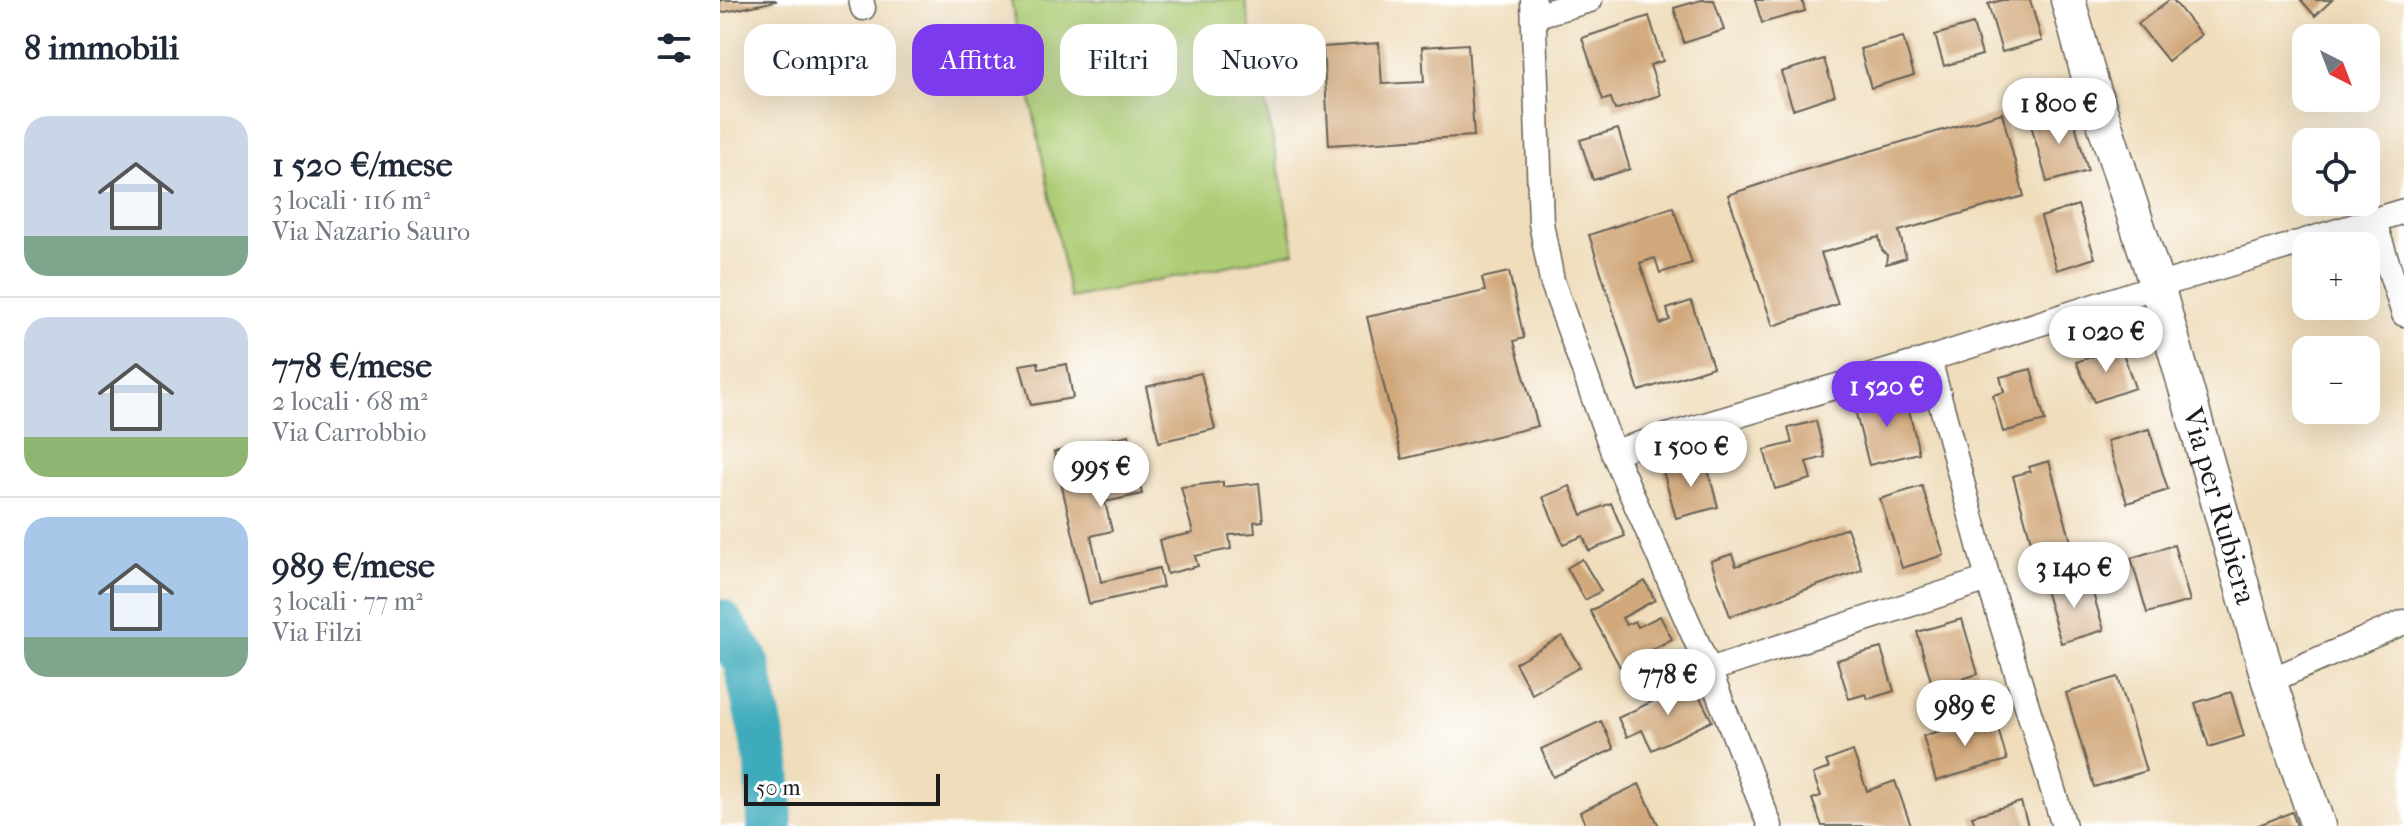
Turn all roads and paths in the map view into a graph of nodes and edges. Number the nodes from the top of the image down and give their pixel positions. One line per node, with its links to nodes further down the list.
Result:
1 (1590, 0): 3 (street)
2 (2068, 0): 6 (street, Via per Rubiera)
3 (1534, 8): 9 (street)
4 (2404, 211): 5 (street)
5 (2374, 222): 6 (street); 7 (street)
6 (2157, 286): 8 (street); 13 (street, Via per Rubiera)
7 (2404, 314)
8 (1929, 359): 9 (street); 10 (street)
9 (1613, 452): 12 (street)
10 (1988, 579): 12 (street); 15 (street)
11 (2404, 622): 13 (street)
12 (1709, 670): 14 (street)
13 (2269, 681): 16 (street, Via per Rubiera)
14 (1770, 826)
15 (2064, 826)
16 (2318, 826)

